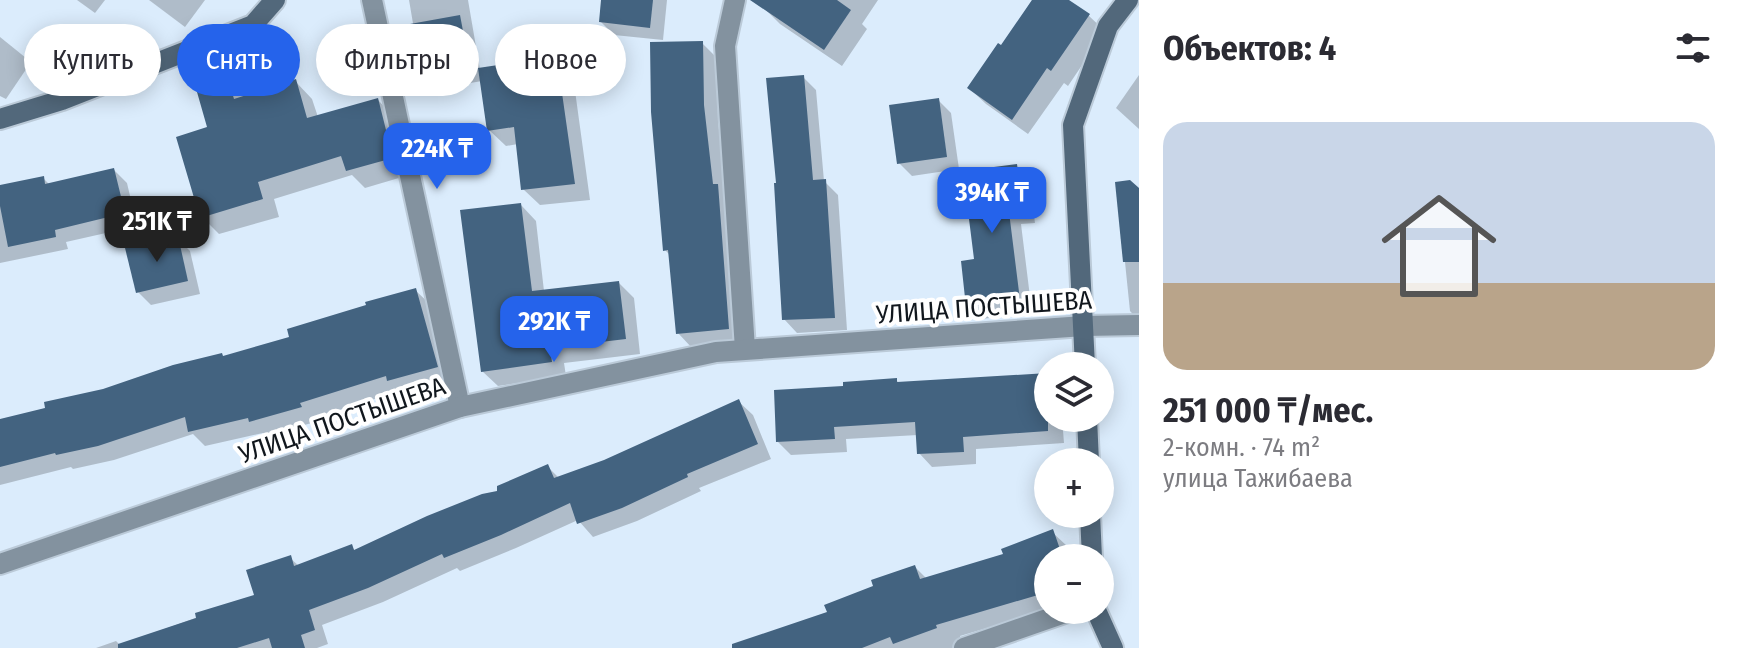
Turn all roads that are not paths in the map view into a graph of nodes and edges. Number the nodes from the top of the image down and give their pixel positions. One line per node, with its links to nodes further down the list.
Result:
1 (275, 0): 5 (street)
2 (372, 0): 10 (street)
3 (735, 0): 8 (street)
4 (1128, 0): 7 (street)
5 (0, 119)
6 (1139, 325): 7 (street, УЛИЦА ПОСТЫШЕВА)
7 (1084, 326): 8 (street, УЛИЦА ПОСТЫШЕВА); 9 (street)
8 (745, 349): 10 (street, УЛИЦА ПОСТЫШЕВА)
9 (1085, 352)
10 (460, 407): 11 (street, УЛИЦА ПОСТЫШЕВА)
11 (0, 564)
12 (1034, 624): 14 (street)
13 (1102, 624): 15 (street)
14 (964, 648)
15 (1113, 648)

